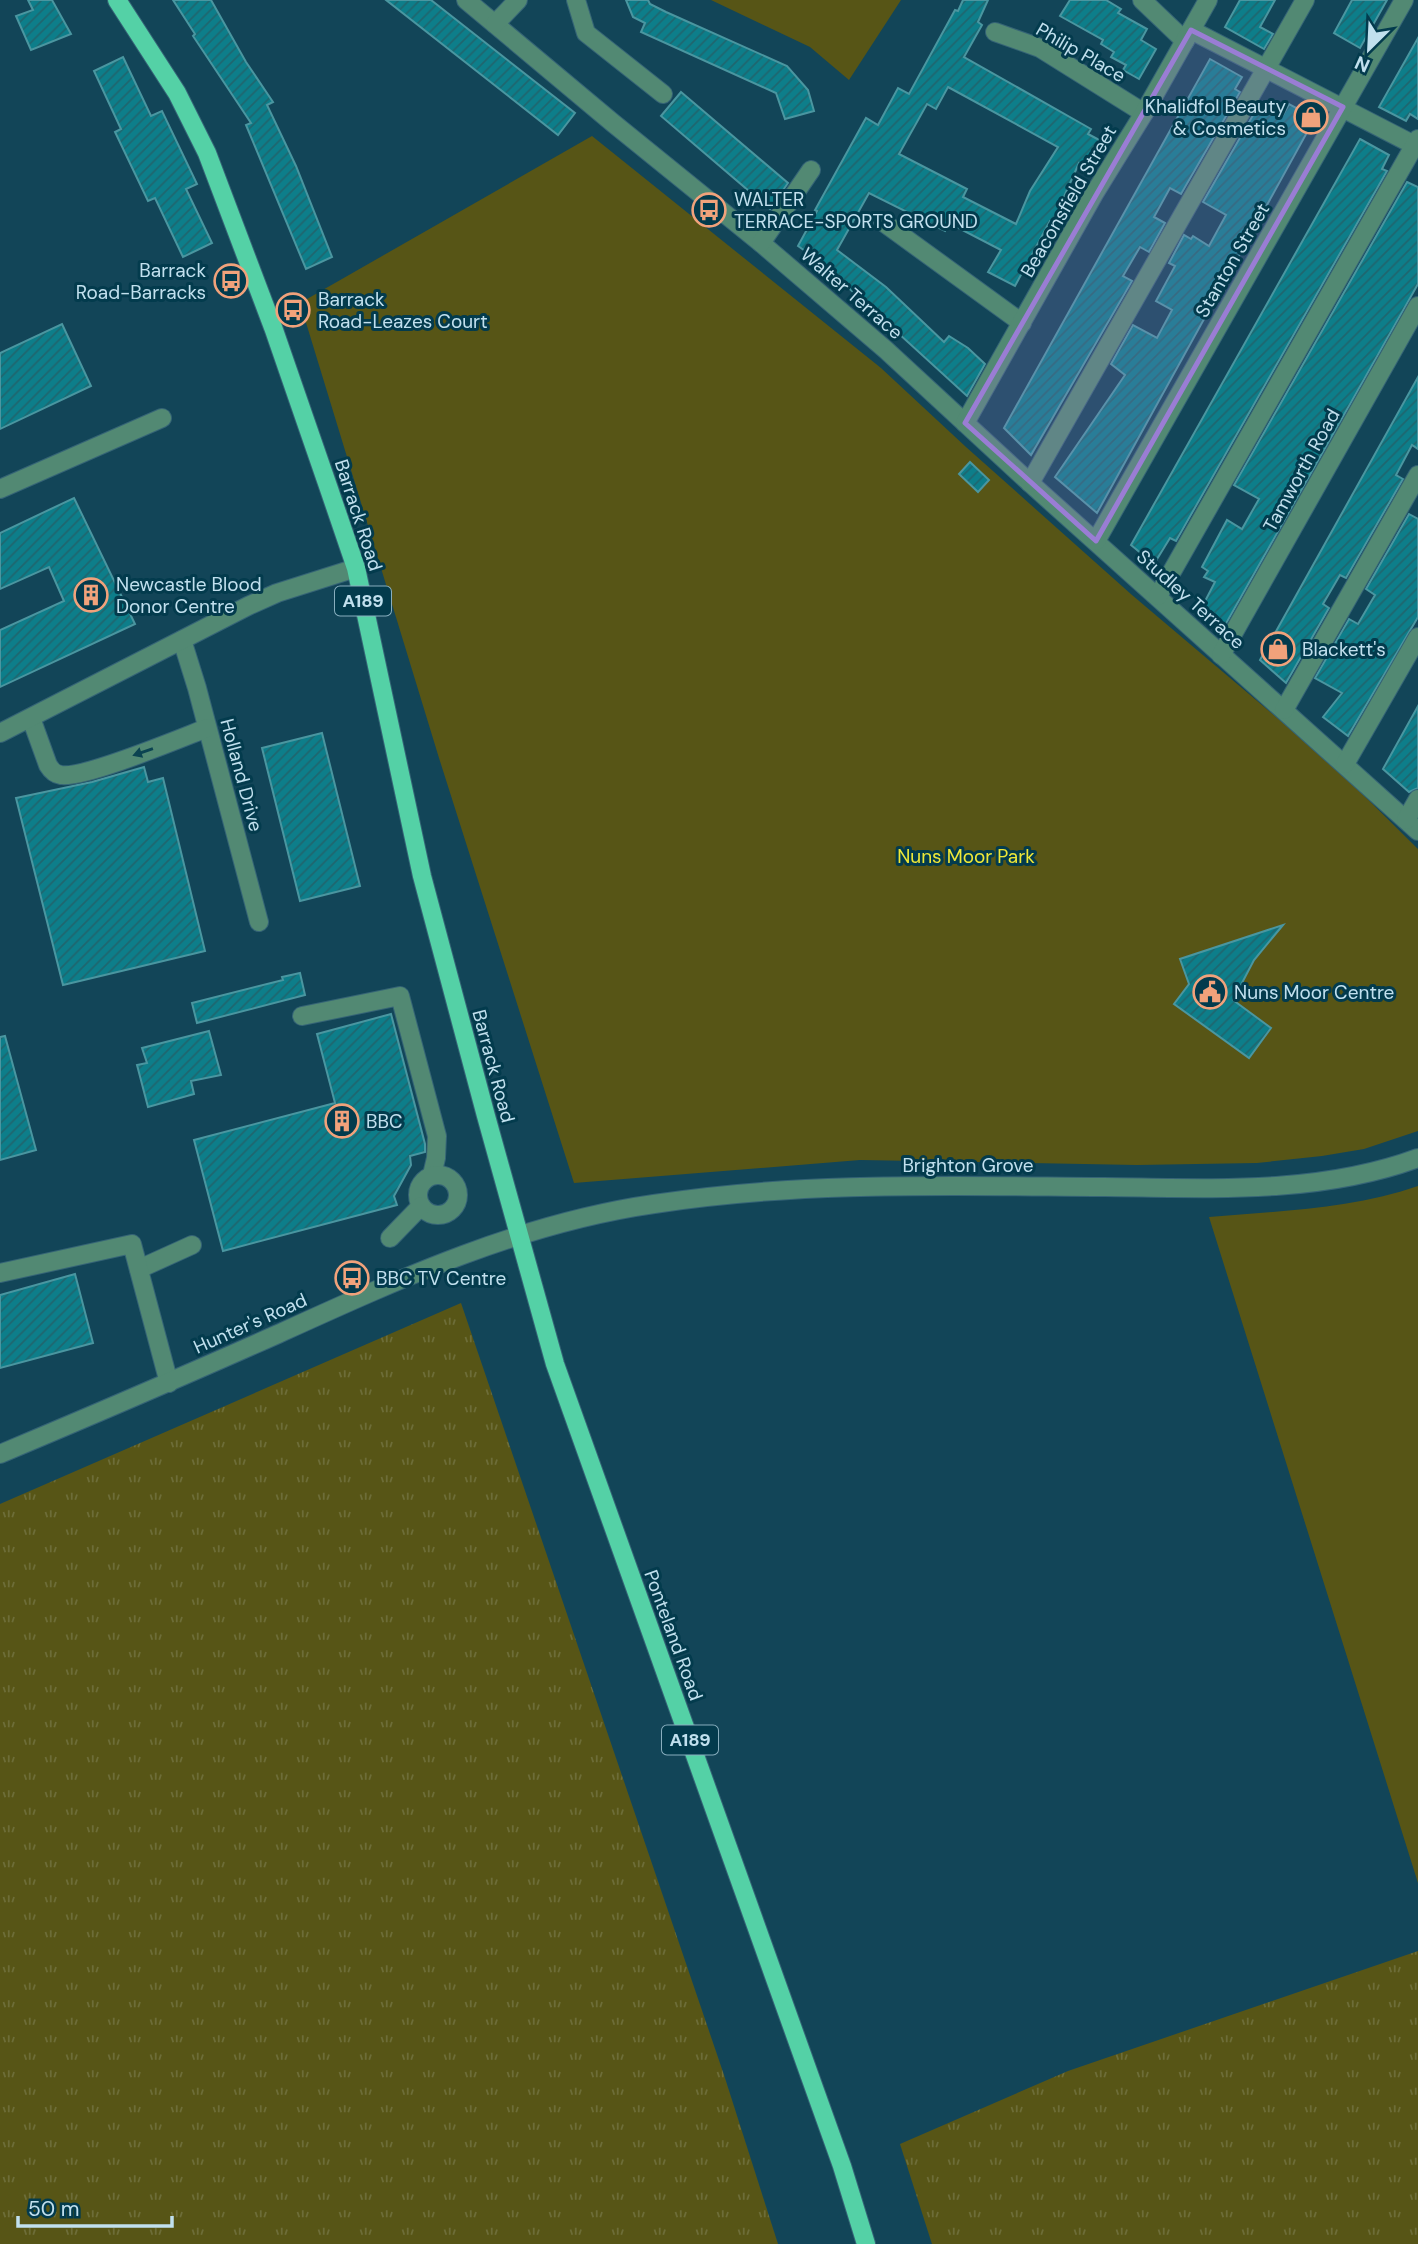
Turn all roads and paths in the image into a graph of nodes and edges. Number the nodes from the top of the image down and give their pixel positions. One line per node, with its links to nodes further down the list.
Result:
1 (117, 0): 28 (main road, Barrack Road / A189)
2 (518, 0): 9 (street)
3 (576, 0): 13 (street)
4 (1142, 0): 11 (street)
5 (1208, 0): 11 (street, Beaconsfield Street)
6 (1305, 0): 12 (street)
7 (1404, 0): 14 (street, Stanton Street)
8 (472, 5): 9 (street, Walter Terrace)
9 (495, 24): 19 (street, Walter Terrace)
10 (995, 32): 15 (street, Philip Place)
11 (1188, 36): 12 (street); 15 (street, Beaconsfield Street)
12 (1266, 68): 14 (street); 25 (street)
13 (663, 94)
14 (1343, 107): 16 (street); 27 (street, Stanton Street)
15 (1144, 113): 21 (street, Beaconsfield Street)
16 (1417, 144): 29 (street)
17 (811, 170): 19 (street)
18 (883, 222): 21 (street)
19 (761, 243): 23 (street, Walter Terrace)
20 (1418, 306): 32 (street, Tamworth Road)
21 (1022, 323): 23 (street, Beaconsfield Street)
22 (162, 418): 26 (street)
23 (965, 423): 25 (street, Walter Terrace)
24 (1418, 475): 33 (street)
25 (1030, 483): 27 (street, Studley Terrace)
26 (0, 488)
27 (1096, 541): 29 (street, Studley Terrace)
28 (356, 568): 31 (street); 45 (main road, Barrack Road / A189)
29 (1158, 596): 32 (street, Studley Terrace)
30 (1418, 637): 37 (street)
31 (182, 640): 34 (street); 35 (street, Holland Drive)
32 (1221, 654): 33 (street, Studley Terrace)
33 (1284, 710): 37 (street, Studley Terrace)
34 (31, 718): 35 (street, one-way to 34); 36 (street)
35 (207, 728): 40 (street, Holland Drive)
36 (0, 733)
37 (1345, 764): 39 (street, Studley Terrace)
38 (1418, 799): 39 (street)
39 (1412, 825)
40 (259, 922)
41 (302, 1016): 43 (street)
42 (1418, 1158): 45 (street, Brighton Grove)
43 (432, 1175): 44 (street); 44 (street)
44 (421, 1206): 46 (street)
45 (519, 1235): 50 (street, Hunter's Road); 52 (main road, Ponteland Road / A189)
46 (390, 1237)
47 (192, 1245): 48 (street)
48 (139, 1269): 49 (street); 50 (street)
49 (0, 1273)
50 (169, 1383): 51 (street, Hunter's Road)
51 (0, 1454)
52 (866, 2244)

